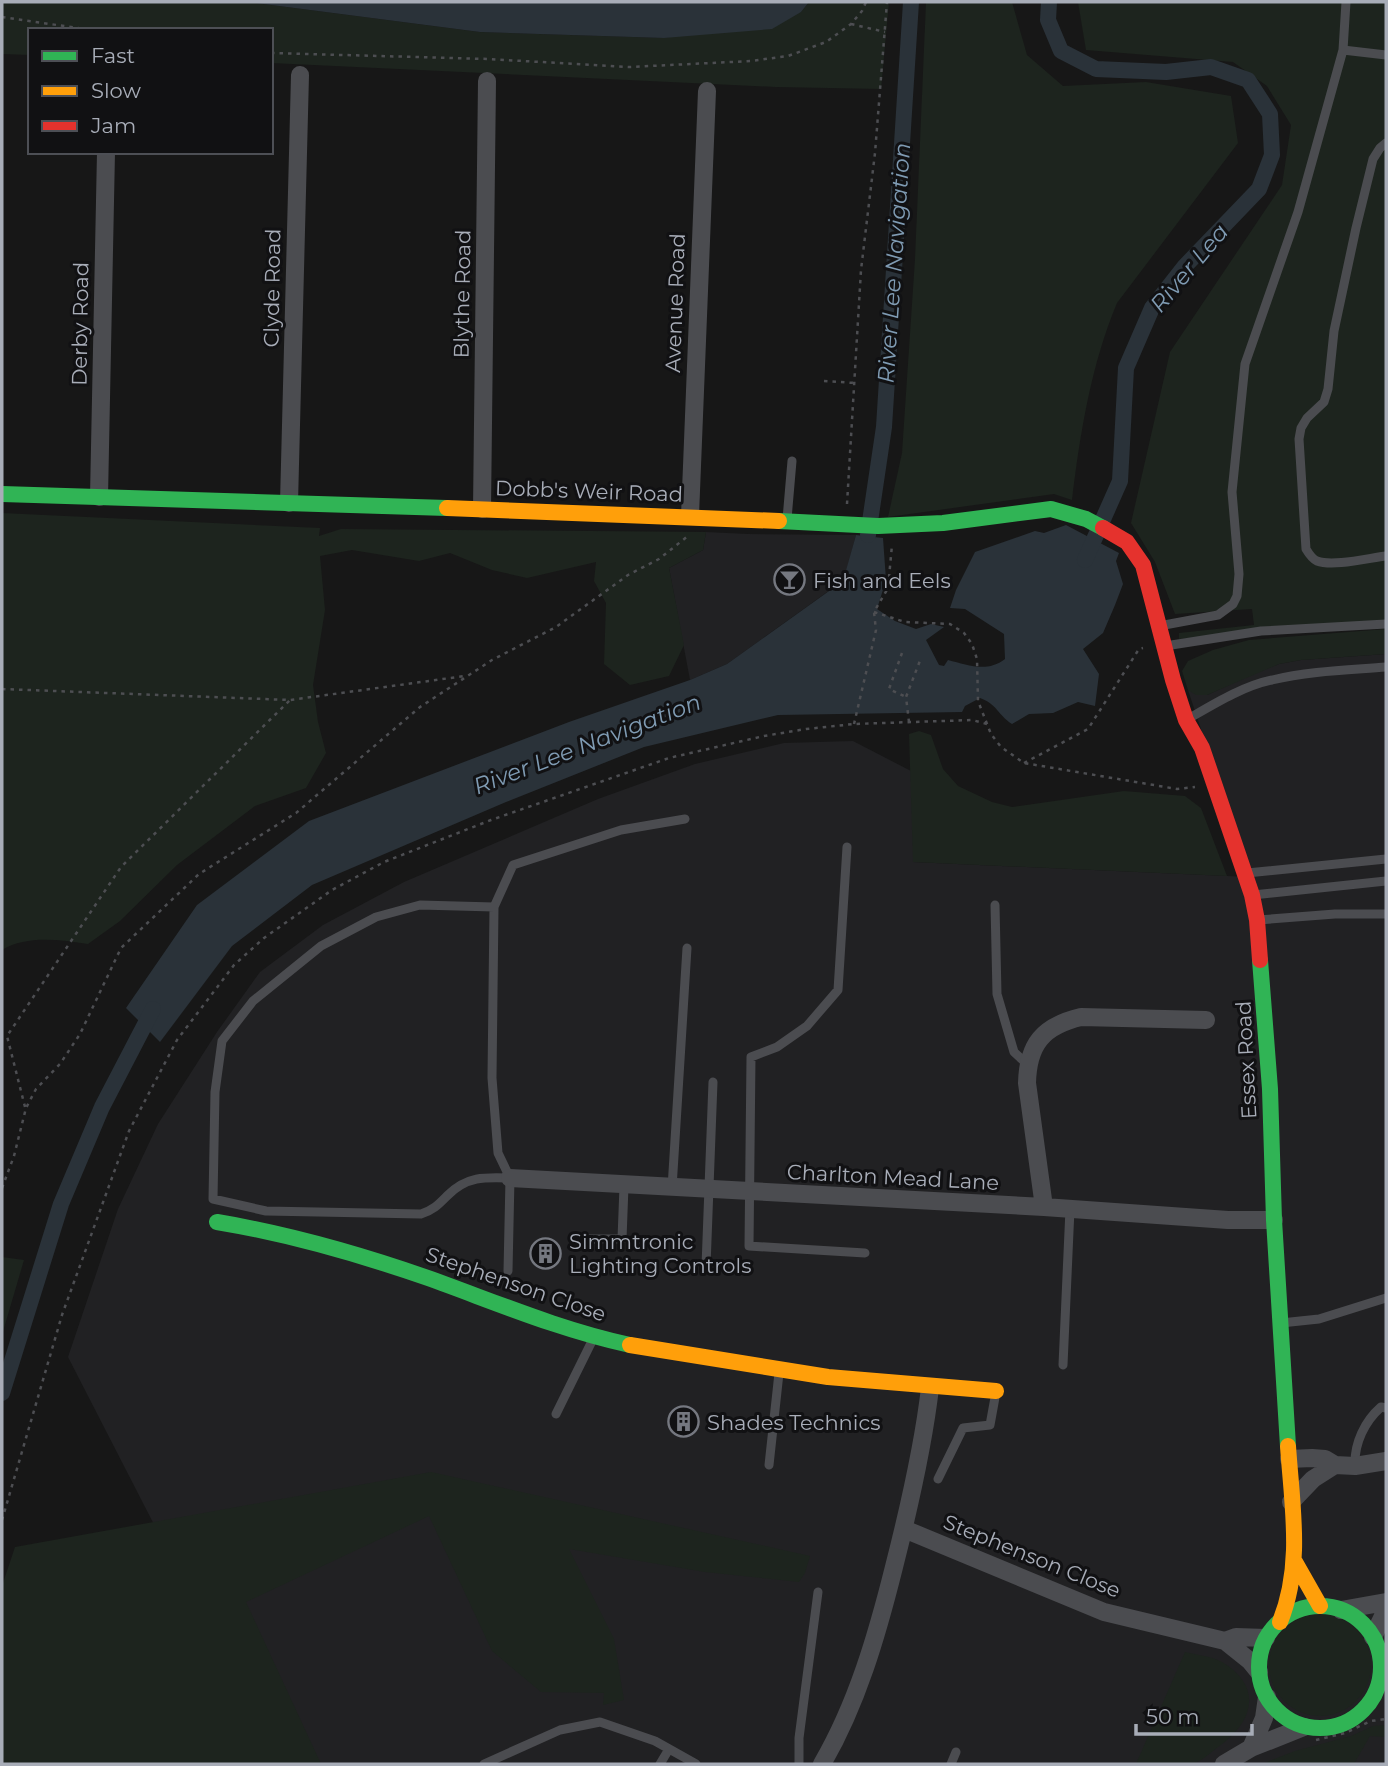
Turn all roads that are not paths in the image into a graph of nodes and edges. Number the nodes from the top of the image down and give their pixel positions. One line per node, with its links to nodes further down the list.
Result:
1 (1346, 2): 2 (lane)
2 (1343, 50): 3 (lane); 19 (lane)
3 (1386, 55)
4 (300, 75): 12 (street, Clyde Road)
5 (487, 81): 13 (street, Blythe Road)
6 (707, 91): 14 (street, Avenue Road)
7 (1386, 143): 16 (lane)
8 (106, 154): 11 (street, Derby Road)
9 (792, 461): 15 (lane)
10 (2, 494): 11 (street, Dobb's Weir Road)
11 (99, 497): 12 (street, Dobb's Weir Road)
12 (289, 503): 13 (street, Dobb's Weir Road)
13 (482, 509): 14 (street, Dobb's Weir Road)
14 (690, 516): 15 (street, Dobb's Weir Road)
15 (786, 521): 17 (street, Dobb's Weir Road)
16 (1386, 556)
17 (1147, 575): 19 (street, Essex Road)
18 (1386, 624): 20 (lane)
19 (1158, 626): 20 (street, Essex Road)
20 (1163, 646): 22 (street, Essex Road)
21 (1386, 667): 22 (lane)
22 (1186, 720): 26 (street, Essex Road)
23 (684, 818): 30 (lane)
24 (847, 847): 41 (lane)
25 (1386, 859): 26 (lane)
26 (1245, 874): 28 (street, Essex Road)
27 (1386, 881): 28 (lane)
28 (1252, 895): 32 (street, Essex Road)
29 (995, 905): 35 (lane)
30 (495, 907): 37 (lane); 37 (lane)
31 (1386, 914): 32 (lane)
32 (1257, 920): 44 (street, Essex Road)
33 (687, 948): 39 (lane)
34 (1206, 1020): 35 (street)
35 (1028, 1065): 42 (street)
36 (713, 1082): 40 (lane)
37 (510, 1178): 38 (street, Charlton Mead Lane); 49 (lane)
38 (624, 1186): 39 (street, Charlton Mead Lane); 46 (lane)
39 (672, 1188): 40 (street, Charlton Mead Lane)
40 (708, 1190): 41 (street, Charlton Mead Lane); 48 (lane)
41 (751, 1192): 42 (street, Charlton Mead Lane); 47 (lane)
42 (1044, 1207): 43 (street, Charlton Mead Lane)
43 (1070, 1209): 44 (street, Charlton Mead Lane); 53 (lane)
44 (1274, 1220): 51 (street, Essex Road)
45 (217, 1222): 52 (street, Stephenson Close)
46 (587, 1239)
47 (865, 1253)
48 (706, 1266)
49 (508, 1271)
50 (1386, 1297): 51 (lane)
51 (1280, 1323): 59 (street, Essex Road)
52 (594, 1336): 54 (street, Stephenson Close); 58 (lane)
53 (1063, 1364)
54 (779, 1371): 55 (street, Stephenson Close); 61 (lane)
55 (930, 1388): 56 (street, Stephenson Close); 66 (street)
56 (996, 1391): 64 (lane)
57 (1386, 1408): 63 (lane)
58 (556, 1414)
59 (1289, 1459): 62 (street); 65 (street, Essex Road)
60 (1386, 1461): 63 (street)
61 (769, 1465)
62 (1335, 1465): 63 (street); 65 (street)
63 (1355, 1466)
64 (938, 1479)
65 (1291, 1502): 67 (street, Essex Road)
66 (904, 1529): 76 (street, Stephenson Close); 90 (street)
67 (1295, 1562): 70 (street, Essex Road); 73 (street, Essex Road)
68 (818, 1592): 89 (lane)
69 (1386, 1602): 71 (street)
70 (1320, 1606): 71 (street); 73 (street)
71 (1341, 1610): 74 (street)
72 (1386, 1610): 74 (street)
73 (1280, 1622): 75 (street)
74 (1373, 1637): 77 (street)
75 (1266, 1638): 76 (street, Stephenson Close); 78 (street)
76 (1225, 1641): 78 (street, Stephenson Close)
77 (1384, 1667): 80 (street)
78 (1259, 1672): 79 (street)
79 (1267, 1697): 82 (street); 83 (street)
80 (1368, 1706): 81 (street); 82 (street)
81 (1386, 1707)
82 (1307, 1734): 83 (street)
83 (1251, 1748): 92 (street)
84 (669, 1749): 86 (lane); 87 (lane); 88 (lane)
85 (957, 1752): 91 (lane)
86 (484, 1764)
87 (660, 1764)
88 (696, 1764)
89 (799, 1764)
90 (822, 1764)
91 (951, 1764)
92 (1224, 1764)

